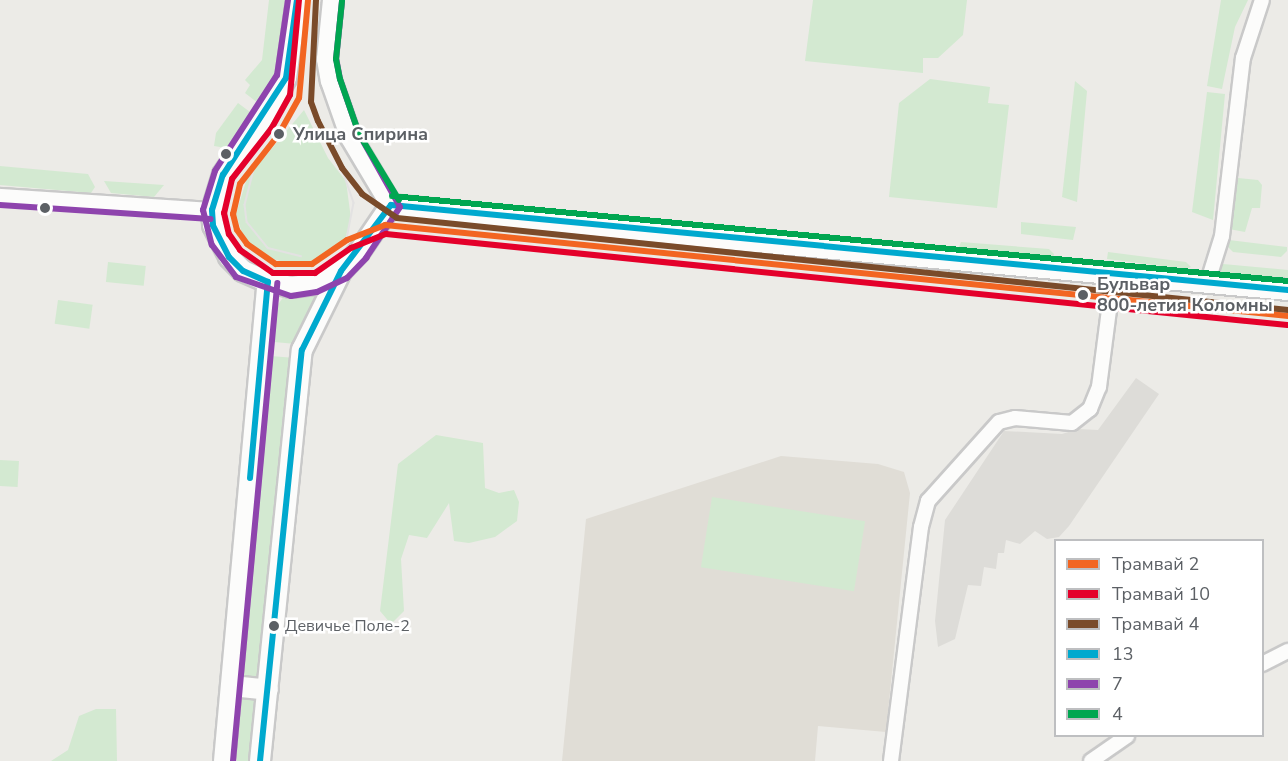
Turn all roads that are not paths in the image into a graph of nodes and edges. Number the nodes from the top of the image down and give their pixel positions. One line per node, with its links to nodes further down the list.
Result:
1 (297, 0): 6 (main road)
2 (333, 0): 5 (main road)
3 (1262, 0): 9 (street)
4 (0, 196): 6 (street)
5 (392, 204): 7 (main road); 8 (main road)
6 (212, 210): 10 (main road)
7 (340, 271): 10 (main road); 15 (main road)
8 (1114, 272): 9 (main road); 19 (street)
9 (1208, 281): 11 (main road)
10 (268, 282): 14 (main road)
11 (1288, 290)
12 (1288, 651): 13 (street)
13 (1264, 663)
14 (232, 686): 15 (main road); 17 (main road)
15 (268, 690): 18 (main road)
16 (1124, 737): 20 (street)
17 (224, 761)
18 (260, 761)
19 (891, 761)
20 (1091, 761)

